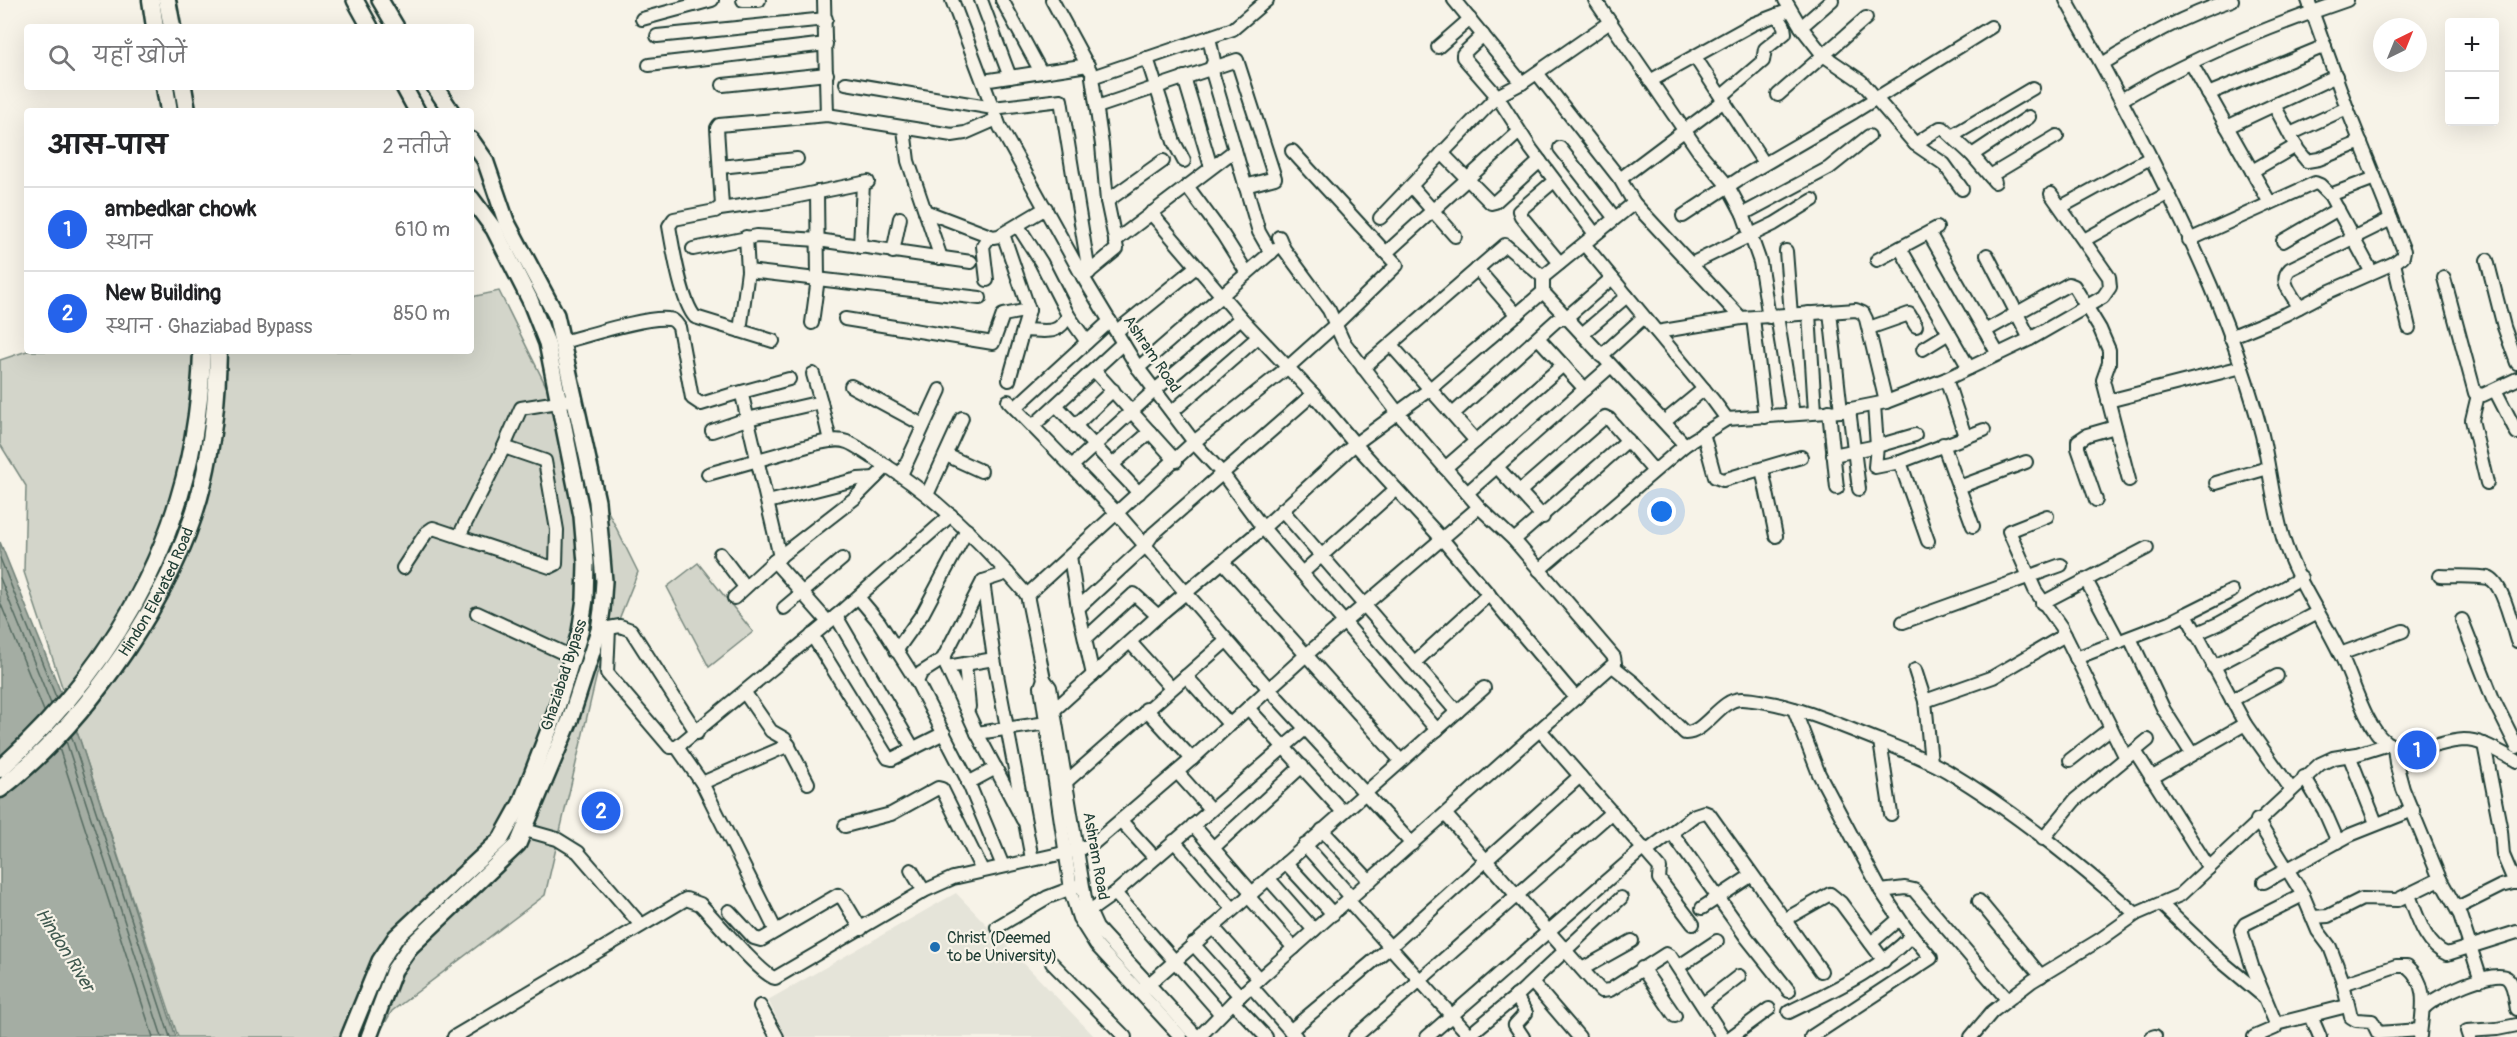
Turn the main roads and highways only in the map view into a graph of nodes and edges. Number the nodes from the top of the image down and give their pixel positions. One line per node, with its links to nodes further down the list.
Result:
1 (151, 0): 5 (highway)
2 (167, 0): 6 (highway)
3 (355, 0): 7 (main road)
4 (382, 1): 8 (main road)
5 (155, 24)
6 (171, 24)
7 (368, 24)
8 (394, 24)
9 (166, 90): 12 (highway)
10 (406, 90): 13 (main road)
11 (437, 90): 14 (main road)
12 (169, 108)
13 (415, 108)
14 (449, 108)
15 (474, 147): 22 (main road, Ghaziabad Bypass)
16 (474, 202): 21 (main road, Ghaziabad Bypass)
17 (202, 354): 19 (highway, Hindon Elevated Road)
18 (218, 354): 20 (highway, Hindon Elevated Road)
19 (0, 769)
20 (0, 789)
21 (349, 1037)
22 (369, 1037)

